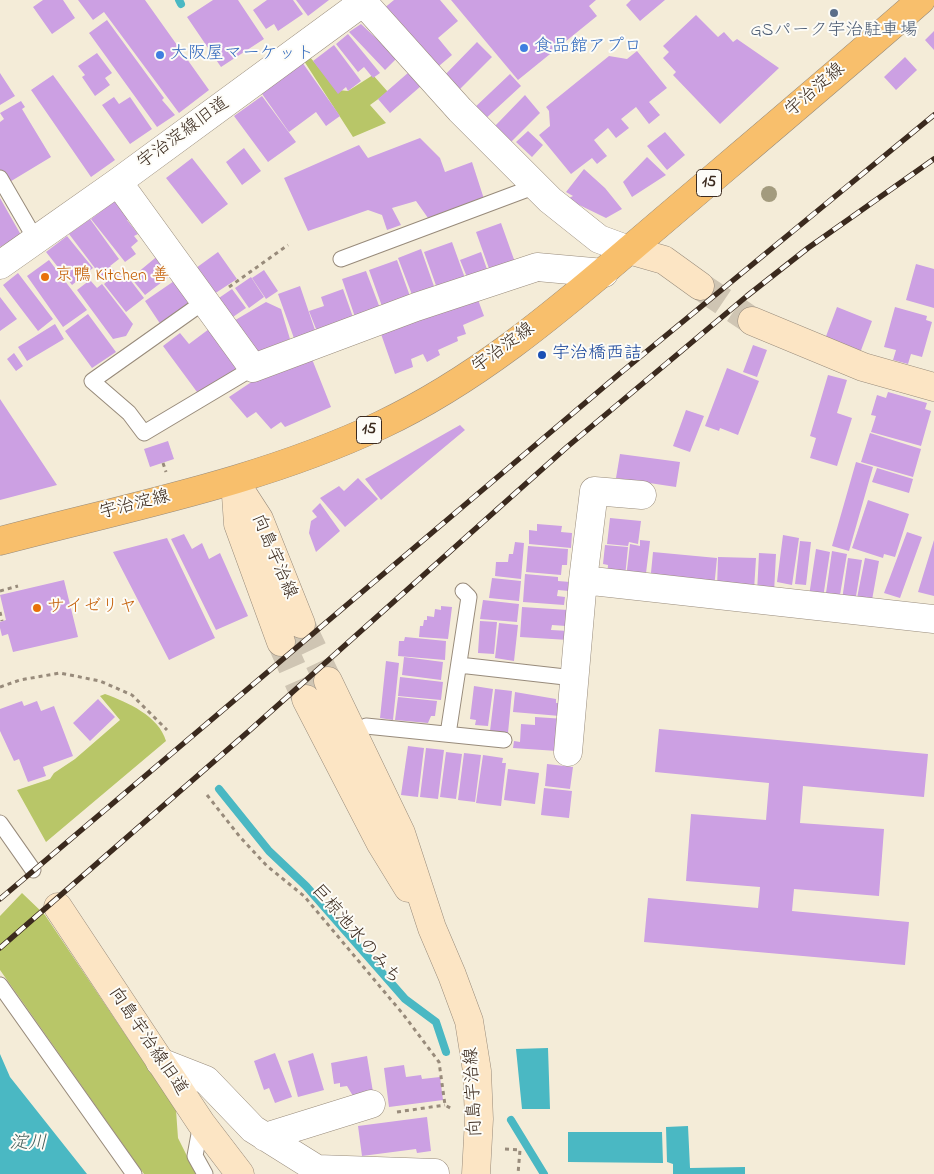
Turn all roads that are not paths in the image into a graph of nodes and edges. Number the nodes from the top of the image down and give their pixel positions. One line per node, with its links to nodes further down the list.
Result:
1 (921, 0): 7 (main road, 宇治淀線 / 15)
2 (364, 1): 4 (street, 宇治淀線旧道); 5 (street)
3 (0, 178): 6 (lane)
4 (118, 182): 6 (street, 宇治淀線旧道); 12 (street)
5 (536, 186): 7 (street); 8 (lane)
6 (36, 240): 9 (street, 宇治淀線旧道)
7 (629, 250): 10 (main road, 宇治淀線 / 15); 11 (main road)
8 (341, 259)
9 (0, 265)
10 (604, 273): 14 (street); 16 (main road, 宇治淀線 / 15)
11 (700, 286)
12 (205, 302): 14 (street); 14 (lane)
13 (752, 322): 15 (main road)
14 (253, 368)
15 (934, 387)
16 (235, 481): 18 (main road, 宇治淀線 / 15); 22 (main road, 向島宇治線)
17 (642, 495): 19 (street)
18 (0, 541)
19 (583, 580): 21 (street); 24 (street)
20 (463, 591): 23 (lane)
21 (934, 619)
22 (291, 633)
23 (458, 665): 24 (lane); 28 (lane)
24 (574, 678): 30 (street)
25 (328, 681): 34 (main road, 向島宇治線)
26 (306, 699): 34 (main road, 向島宇治線)
27 (366, 726): 28 (lane)
28 (448, 734): 29 (lane)
29 (504, 740)
30 (568, 752)
31 (0, 823): 32 (lane)
32 (33, 870)
33 (58, 907): 36 (main road, 向島宇治線旧道)
34 (432, 928): 44 (main road, 向島宇治線)
35 (0, 985): 41 (lane)
36 (160, 1062): 38 (main road, 向島宇治線旧道); 39 (street)
37 (371, 1104): 39 (street)
38 (201, 1123): 42 (lane); 43 (main road, 向島宇治線旧道)
39 (265, 1136): 40 (street)
40 (434, 1173)
41 (134, 1174)
42 (205, 1174)
43 (240, 1174)
44 (476, 1174)

